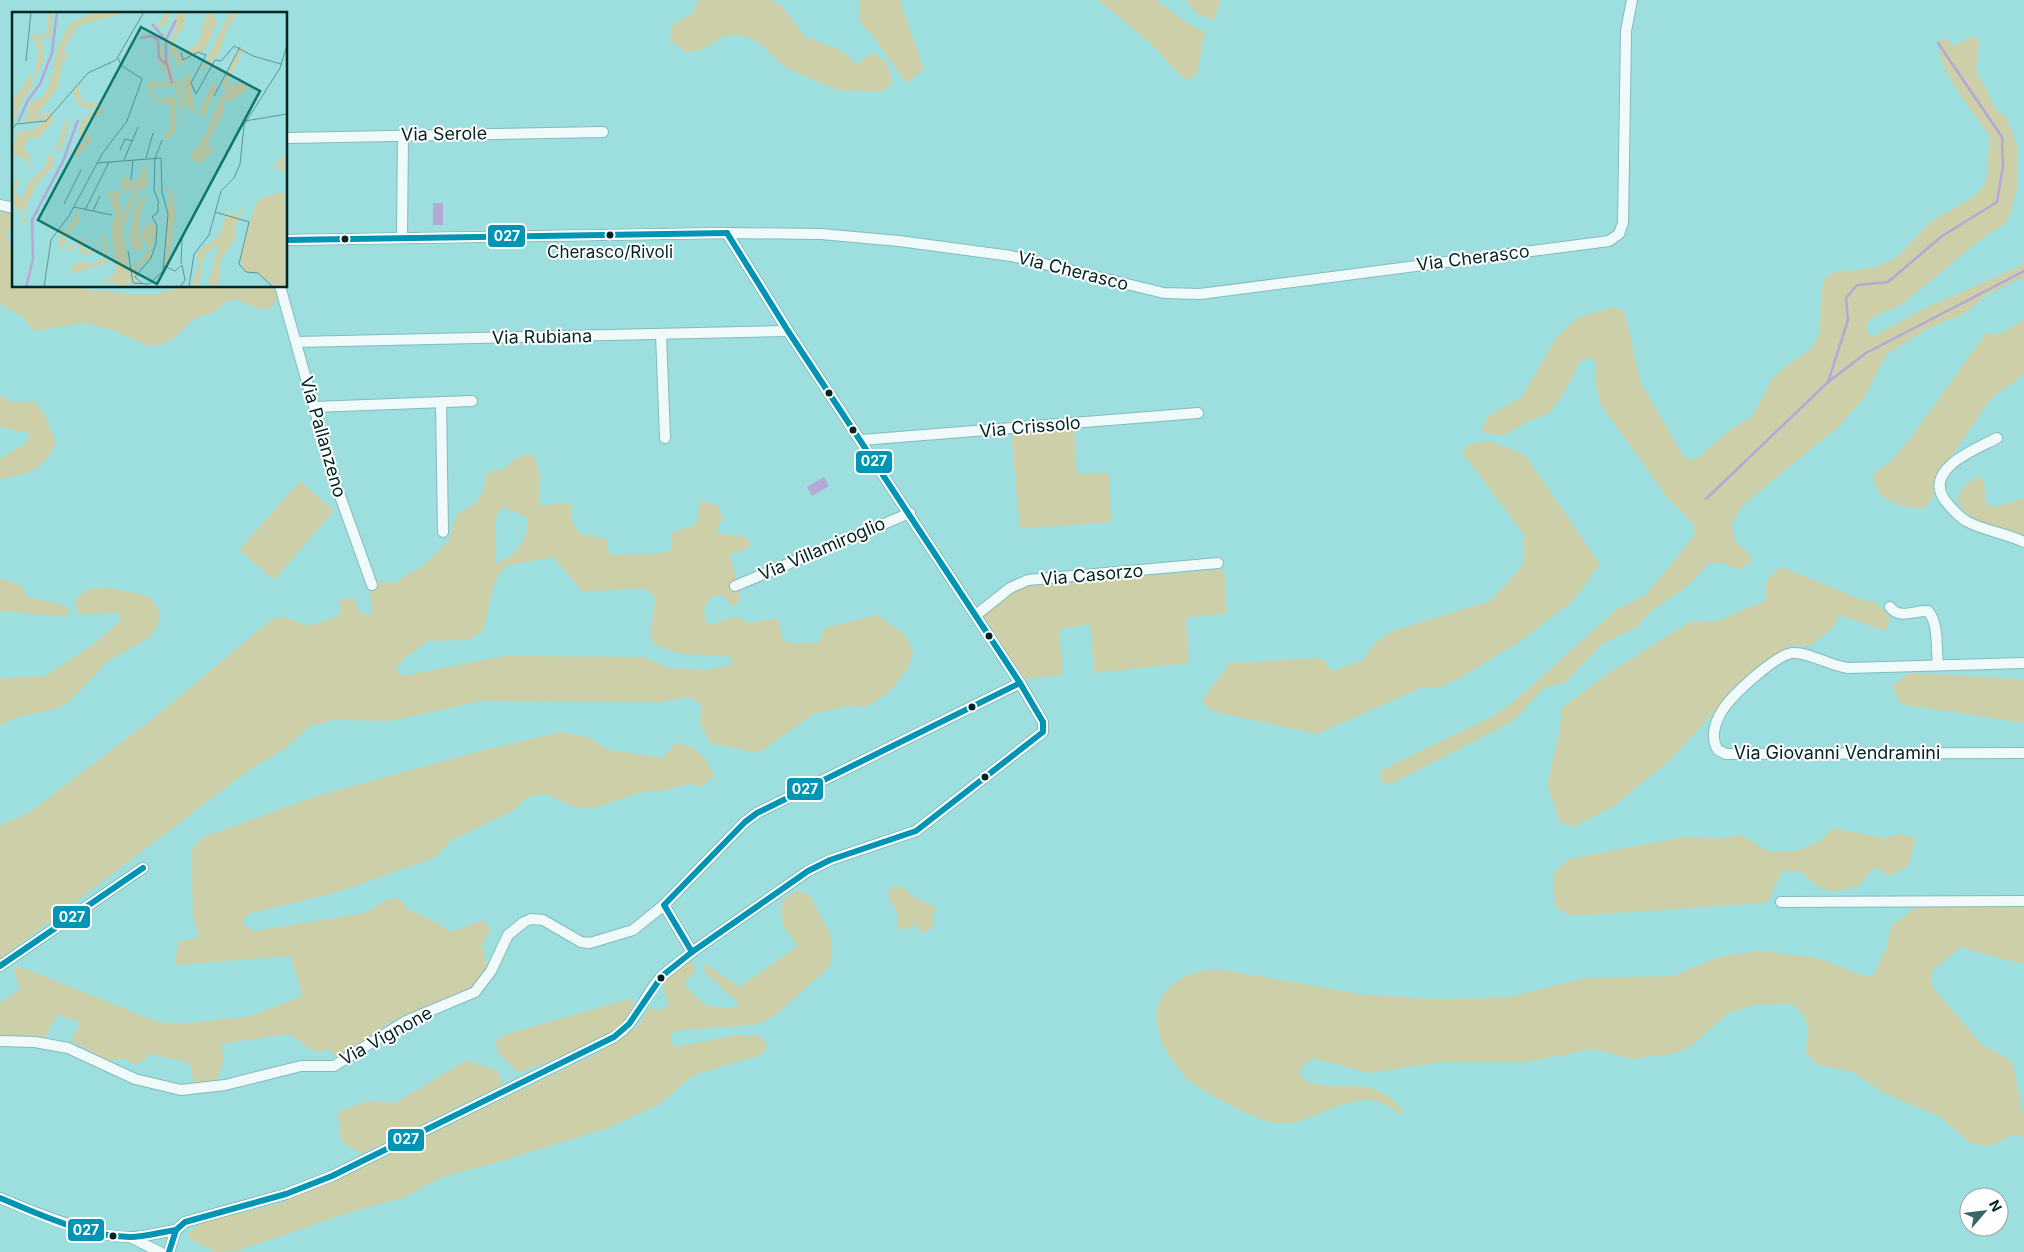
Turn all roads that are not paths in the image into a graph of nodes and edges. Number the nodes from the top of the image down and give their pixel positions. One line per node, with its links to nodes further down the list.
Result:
1 (1632, 0): 5 (street, Via Cherasco)
2 (603, 132): 3 (street, Via Serole)
3 (403, 134): 4 (street, Via Serole); 6 (street)
4 (288, 138)
5 (727, 233): 6 (street, Via Cherasco); 9 (street)
6 (402, 238): 7 (street, Via Cherasco)
7 (288, 240)
8 (281, 288): 11 (street, Via Pallanzeno)
9 (788, 331): 10 (street, Via Rubiana); 18 (street)
10 (661, 334): 11 (street, Via Rubiana); 16 (street)
11 (296, 342): 14 (street, Via Pallanzeno)
12 (472, 401): 13 (street)
13 (441, 402): 14 (street); 20 (street)
14 (314, 407): 23 (street, Via Pallanzeno)
15 (1198, 413): 18 (street, Via Crissolo)
16 (666, 438)
17 (1997, 438): 21 (street)
18 (862, 440): 19 (street)
19 (910, 513): 24 (street, Via Villamiroglio); 26 (street)
20 (443, 532)
21 (2024, 542)
22 (1218, 563): 26 (street, Via Casorzo)
23 (372, 585)
24 (735, 586)
25 (1890, 607): 28 (street)
26 (976, 615): 29 (street)
27 (2024, 663): 28 (street, Via Giovanni Vendramini)
28 (1938, 665): 30 (street, Via Giovanni Vendramini)
29 (1020, 683): 34 (street, Via Vignone); 35 (street)
30 (2024, 753)
31 (143, 868): 36 (street)
32 (2024, 901): 33 (street)
33 (1781, 902)
34 (664, 905): 35 (street); 37 (street, Via Vignone)
35 (692, 952): 39 (street)
36 (0, 966)
37 (0, 1041)
38 (0, 1198): 40 (street)
39 (176, 1230): 40 (street); 42 (street)
40 (131, 1237): 41 (street)
41 (160, 1252)
42 (169, 1252)

